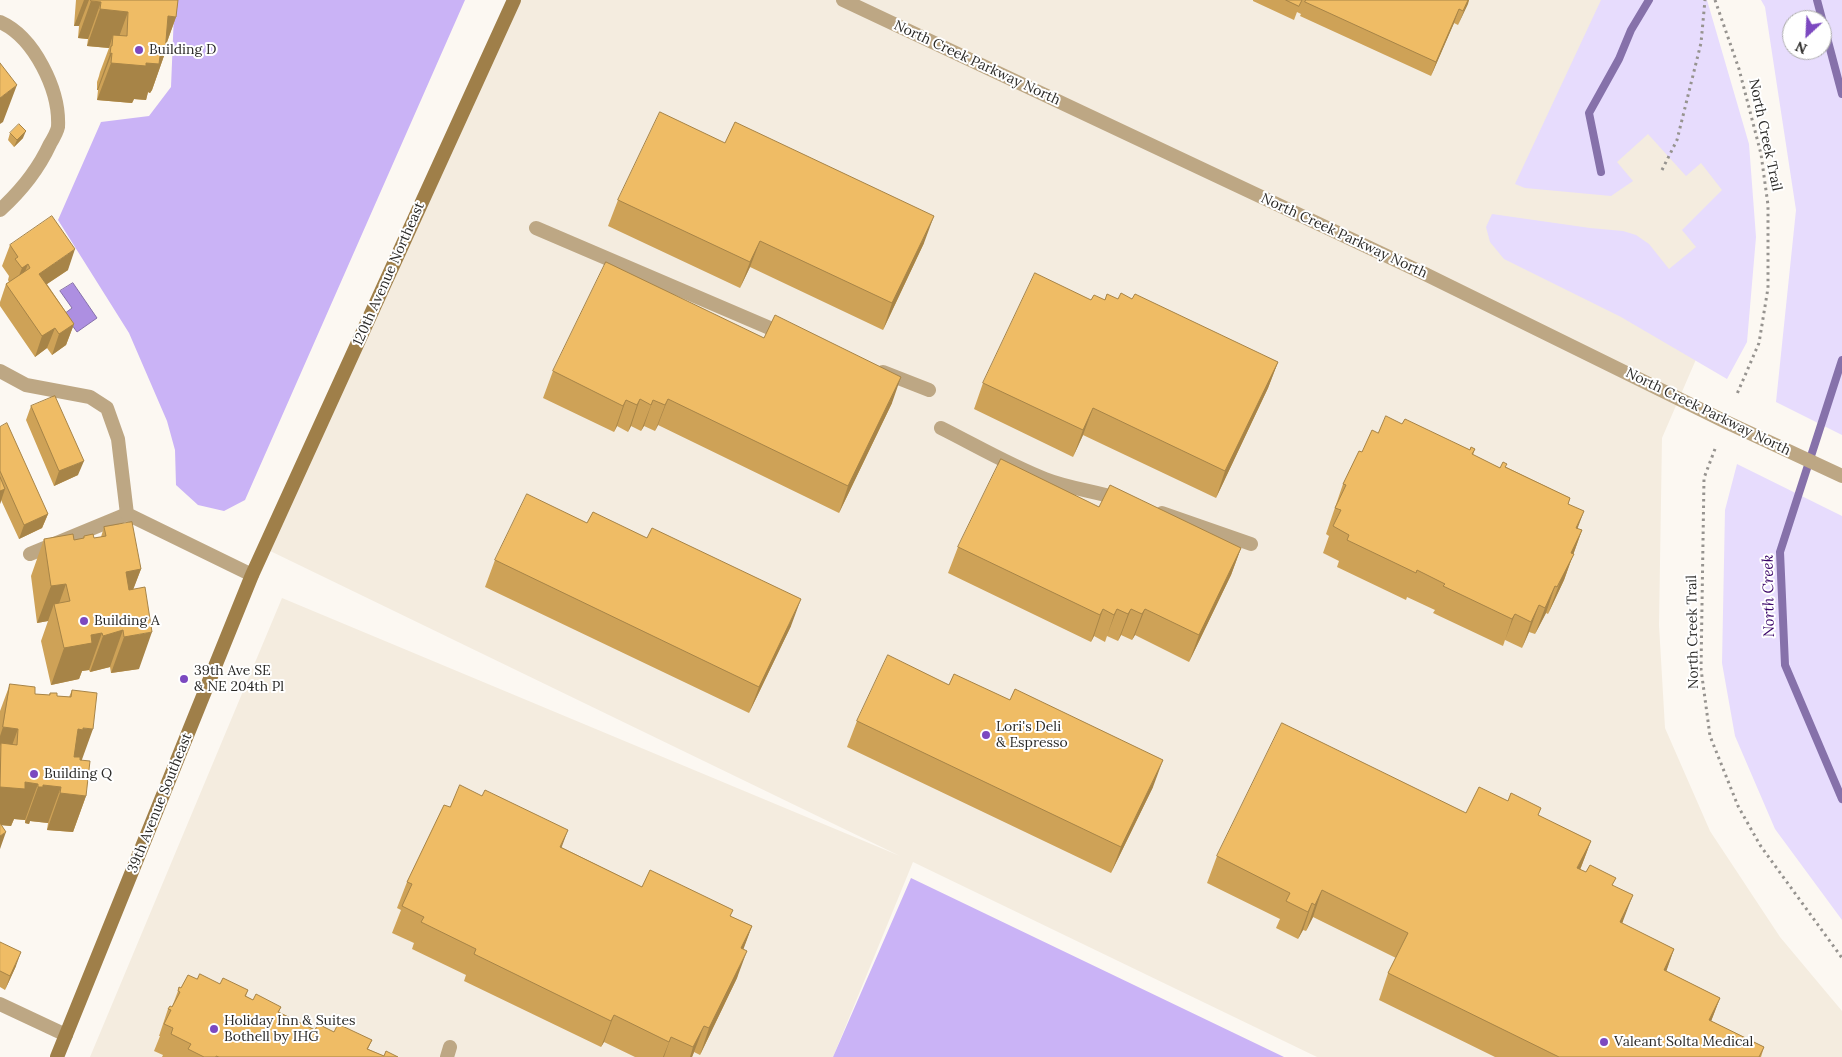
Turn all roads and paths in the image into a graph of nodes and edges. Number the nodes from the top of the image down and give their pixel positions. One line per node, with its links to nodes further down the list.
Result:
1 (514, 0): 21 (main road, 120th Avenue Northeast)
2 (843, 0): 16 (street, North Creek Parkway North)
3 (1705, 0): 6 (path)
4 (1714, 0): 13 (path, North Creek Trail)
5 (0, 22): 7 (street)
6 (1662, 170)
7 (0, 210)
8 (536, 228): 9 (street)
9 (801, 340)
10 (874, 368): 12 (street)
11 (0, 371): 19 (street)
12 (929, 390)
13 (1737, 394)
14 (941, 428): 17 (street)
15 (1715, 450): 24 (path, North Creek Trail)
16 (1841, 476)
17 (1134, 504)
18 (1153, 510): 20 (street)
19 (127, 514): 22 (street); 23 (street)
20 (1251, 544)
21 (264, 548): 23 (main road, 39th Avenue Southeast)
22 (30, 554)
23 (252, 575): 26 (main road, 39th Avenue Southeast)
24 (1842, 958)
25 (0, 1004): 26 (street)
26 (66, 1035): 27 (main road, 39th Avenue Southeast)
27 (57, 1057)

